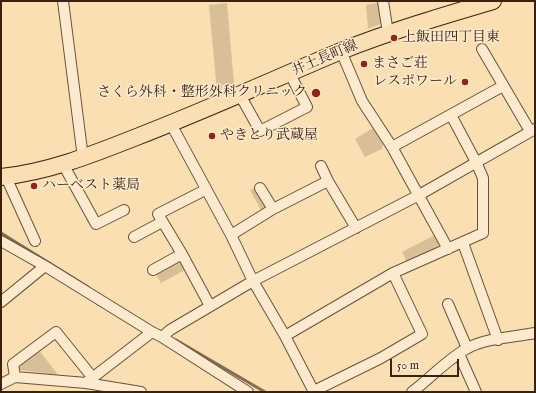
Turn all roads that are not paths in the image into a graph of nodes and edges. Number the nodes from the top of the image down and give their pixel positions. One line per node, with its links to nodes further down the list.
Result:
1 (63, 1): 14 (street)
2 (383, 1): 4 (street)
3 (494, 1): 4 (main road, 井土長町線)
4 (388, 33): 6 (main road, 井土長町線)
5 (482, 49): 8 (street)
6 (341, 51): 7 (main road, 井土長町線); 13 (street)
7 (290, 74): 9 (main road, 井土長町線); 9 (street)
8 (503, 86): 10 (street); 12 (street)
9 (240, 95): 11 (main road, 井土長町線)
10 (451, 115): 13 (street); 15 (street)
11 (171, 124): 14 (main road, 井土長町線); 21 (street)
12 (533, 130): 15 (street)
13 (392, 147): 22 (street)
14 (83, 158): 16 (main road, 井土長町線)
15 (476, 162): 22 (street); 31 (street)
16 (63, 164): 18 (main road, 井土長町線); 24 (street)
17 (321, 166): 19 (street)
18 (4, 177): 30 (street)
19 (328, 181): 23 (street); 26 (street)
20 (260, 188): 23 (street)
21 (205, 190): 25 (street); 27 (street)
22 (419, 195): 26 (street); 32 (street)
23 (273, 209): 27 (street)
24 (124, 210)
25 (162, 222): 28 (street); 33 (street)
26 (356, 228): 37 (street)
27 (231, 235): 37 (street)
28 (134, 237)
29 (1, 241): 34 (street)
30 (35, 241)
31 (462, 243): 32 (street); 45 (street)
32 (448, 249): 36 (street)
33 (182, 254): 35 (street); 40 (street)
34 (45, 266): 38 (street); 41 (street)
35 (153, 270)
36 (393, 273): 44 (street); 51 (street)
37 (253, 281): 40 (street); 44 (street)
38 (1, 302)
39 (448, 304): 46 (street)
40 (210, 306): 43 (street)
41 (152, 332): 43 (street); 48 (street)
42 (535, 333): 45 (street)
43 (165, 334): 54 (street)
44 (286, 336): 51 (street)
45 (498, 340): 46 (street)
46 (463, 351): 55 (street); 56 (street)
47 (15, 377): 48 (street); 49 (street); 50 (street)
48 (89, 380): 49 (street); 53 (street)
49 (74, 382): 52 (street)
50 (1, 384)
51 (314, 391)
52 (76, 392)
53 (137, 392)
54 (248, 392)
55 (412, 392)
56 (476, 392)

